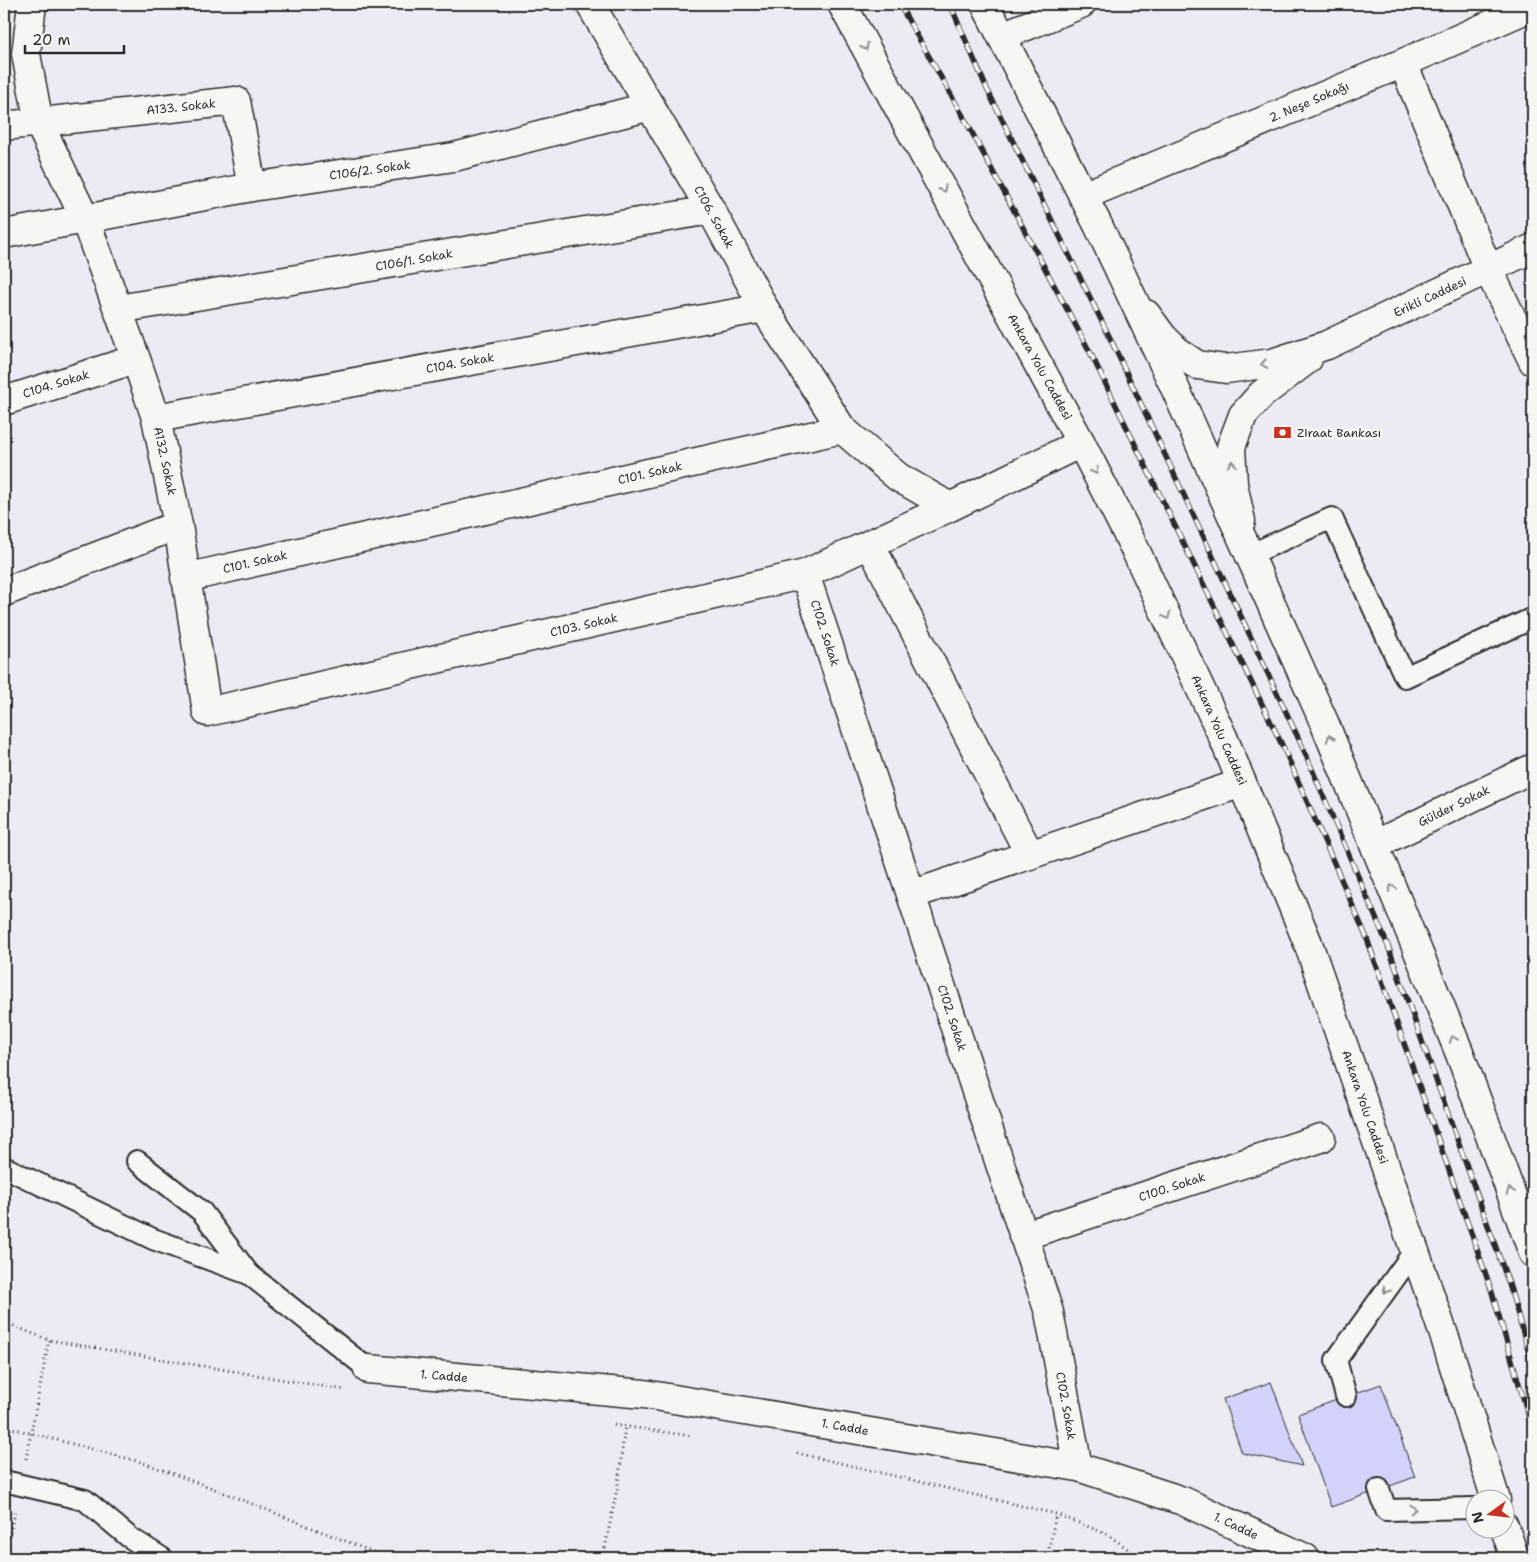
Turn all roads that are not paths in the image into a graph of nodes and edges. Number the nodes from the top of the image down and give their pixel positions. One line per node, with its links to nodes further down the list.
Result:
1 (32, 4): 10 (main road)
2 (590, 4): 9 (main road, C106. Sokak)
3 (842, 4): 28 (main road, Ankara Yolu Caddesi, one-way to 28)
4 (985, 4): 7 (main road)
5 (1081, 4): 7 (main road)
6 (1533, 6): 8 (main road, 2. Neşe Sokağı)
7 (1002, 36): 13 (main road)
8 (1403, 63): 13 (main road, 2. Neşe Sokağı); 18 (main road)
9 (651, 106): 12 (main road, C106/2. Sokak); 14 (main road, C106. Sokak)
10 (39, 123): 11 (main road, A133. Sokak); 12 (main road, A133. Sokak); 15 (main road)
11 (4, 126)
12 (252, 187): 15 (main road, C106/2. Sokak)
13 (1083, 196): 19 (main road)
14 (711, 210): 20 (main road, C106. Sokak); 21 (main road, C106/1. Sokak)
15 (85, 220): 16 (main road, C106/2. Sokak); 21 (main road, A132. Sokak)
16 (4, 234)
17 (1533, 248): 18 (main road, Erikli Caddesi)
18 (1488, 269): 22 (main road, Erikli Caddesi); 24 (main road)
19 (1128, 288): 22 (main road, one-way to 19); 32 (main road)
20 (764, 308): 26 (main road, C104. Sokak); 27 (main road, C106. Sokak)
21 (118, 309): 23 (main road, A132. Sokak)
22 (1328, 346): 32 (main road, one-way to 22)
23 (136, 359): 25 (main road, C104. Sokak); 26 (main road, A132. Sokak)
24 (1533, 361)
25 (4, 401)
26 (156, 418): 30 (main road, A132. Sokak)
27 (842, 429): 29 (main road); 34 (main road, C101. Sokak)
28 (1081, 443): 29 (main road); 39 (main road, Ankara Yolu Caddesi, one-way to 39)
29 (950, 507): 31 (main road, C103. Sokak)
30 (178, 525): 34 (main road, A132. Sokak); 35 (main road)
31 (870, 544): 33 (main road, C103. Sokak); 41 (main road)
32 (1248, 551): 36 (lane); 40 (main road, one-way to 32)
33 (805, 574): 37 (main road, C103. Sokak); 42 (main road, C102. Sokak)
34 (186, 578): 37 (main road, A132. Sokak)
35 (4, 592)
36 (1533, 618)
37 (207, 712)
38 (1533, 768): 40 (main road, Gülder Sokak)
39 (1242, 783): 41 (main road); 47 (main road, Ankara Yolu Caddesi)
40 (1374, 845): 48 (main road, one-way to 40)
41 (1030, 855): 42 (main road)
42 (911, 895): 46 (main road, C102. Sokak)
43 (1321, 1138): 46 (main road, C100. Sokak)
44 (137, 1161): 49 (lane)
45 (4, 1167): 49 (lane)
46 (1024, 1236): 52 (main road, C102. Sokak)
47 (1414, 1250): 51 (lane, one-way to 51); 55 (main road, Ankara Yolu Caddesi)
48 (1533, 1253)
49 (249, 1274): 50 (lane)
50 (368, 1369): 52 (main road, 1. Cadde)
51 (1346, 1396)
52 (1078, 1467): 59 (main road, 1. Cadde)
53 (12, 1483): 58 (lane)
54 (1379, 1489): 56 (lane, one-way to 56)
55 (1493, 1490)
56 (1464, 1508)
57 (1509, 1540): 60 (main road)
58 (162, 1558)
59 (1305, 1558)
60 (1515, 1558)

